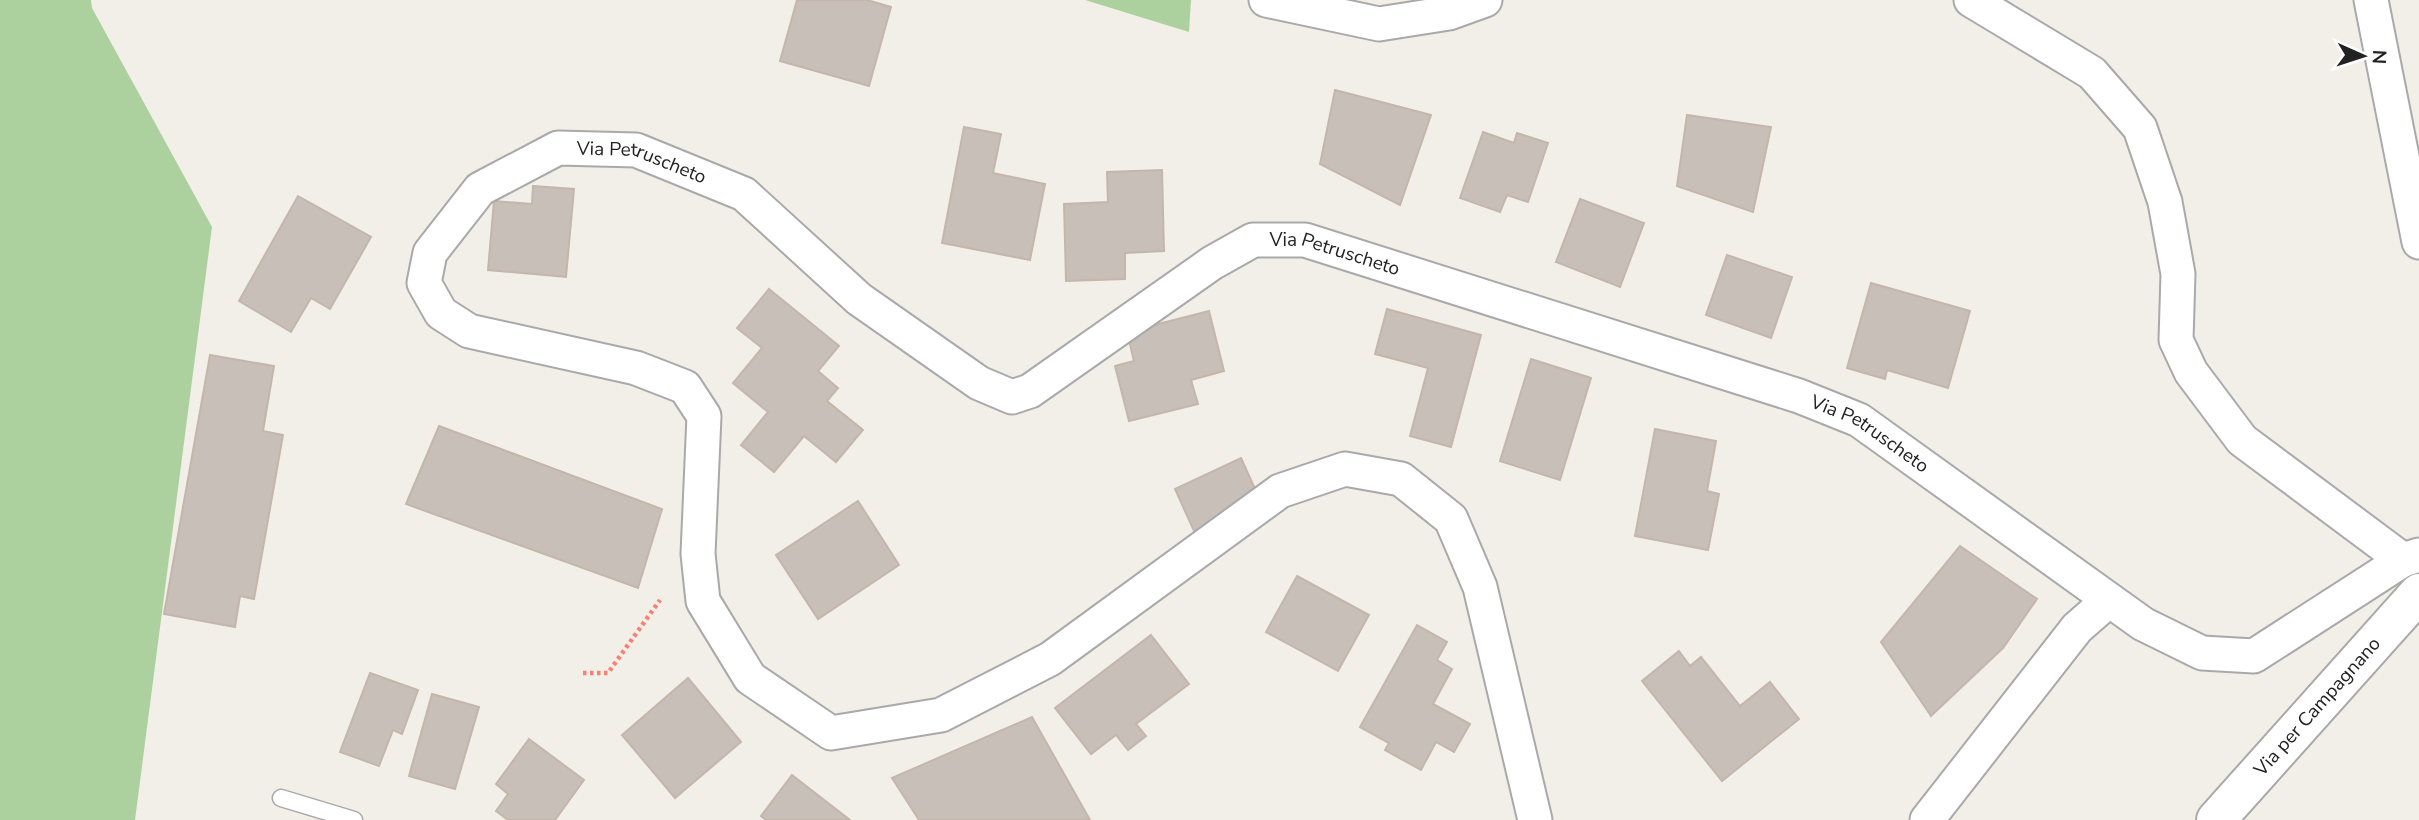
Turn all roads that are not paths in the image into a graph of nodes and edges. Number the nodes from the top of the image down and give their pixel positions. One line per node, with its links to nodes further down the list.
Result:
1 (1266, 0): 2 (street)
2 (1486, 0)
3 (1971, 0): 6 (street)
4 (2371, 0): 5 (street)
5 (2419, 242)
6 (2414, 569): 7 (street); 12 (street, Via per Campagnano)
7 (2109, 600): 10 (street, Via Petruscheto); 11 (street)
8 (281, 798): 9 (lane)
9 (354, 820)
10 (1535, 820)
11 (1927, 820)
12 (2216, 820)

